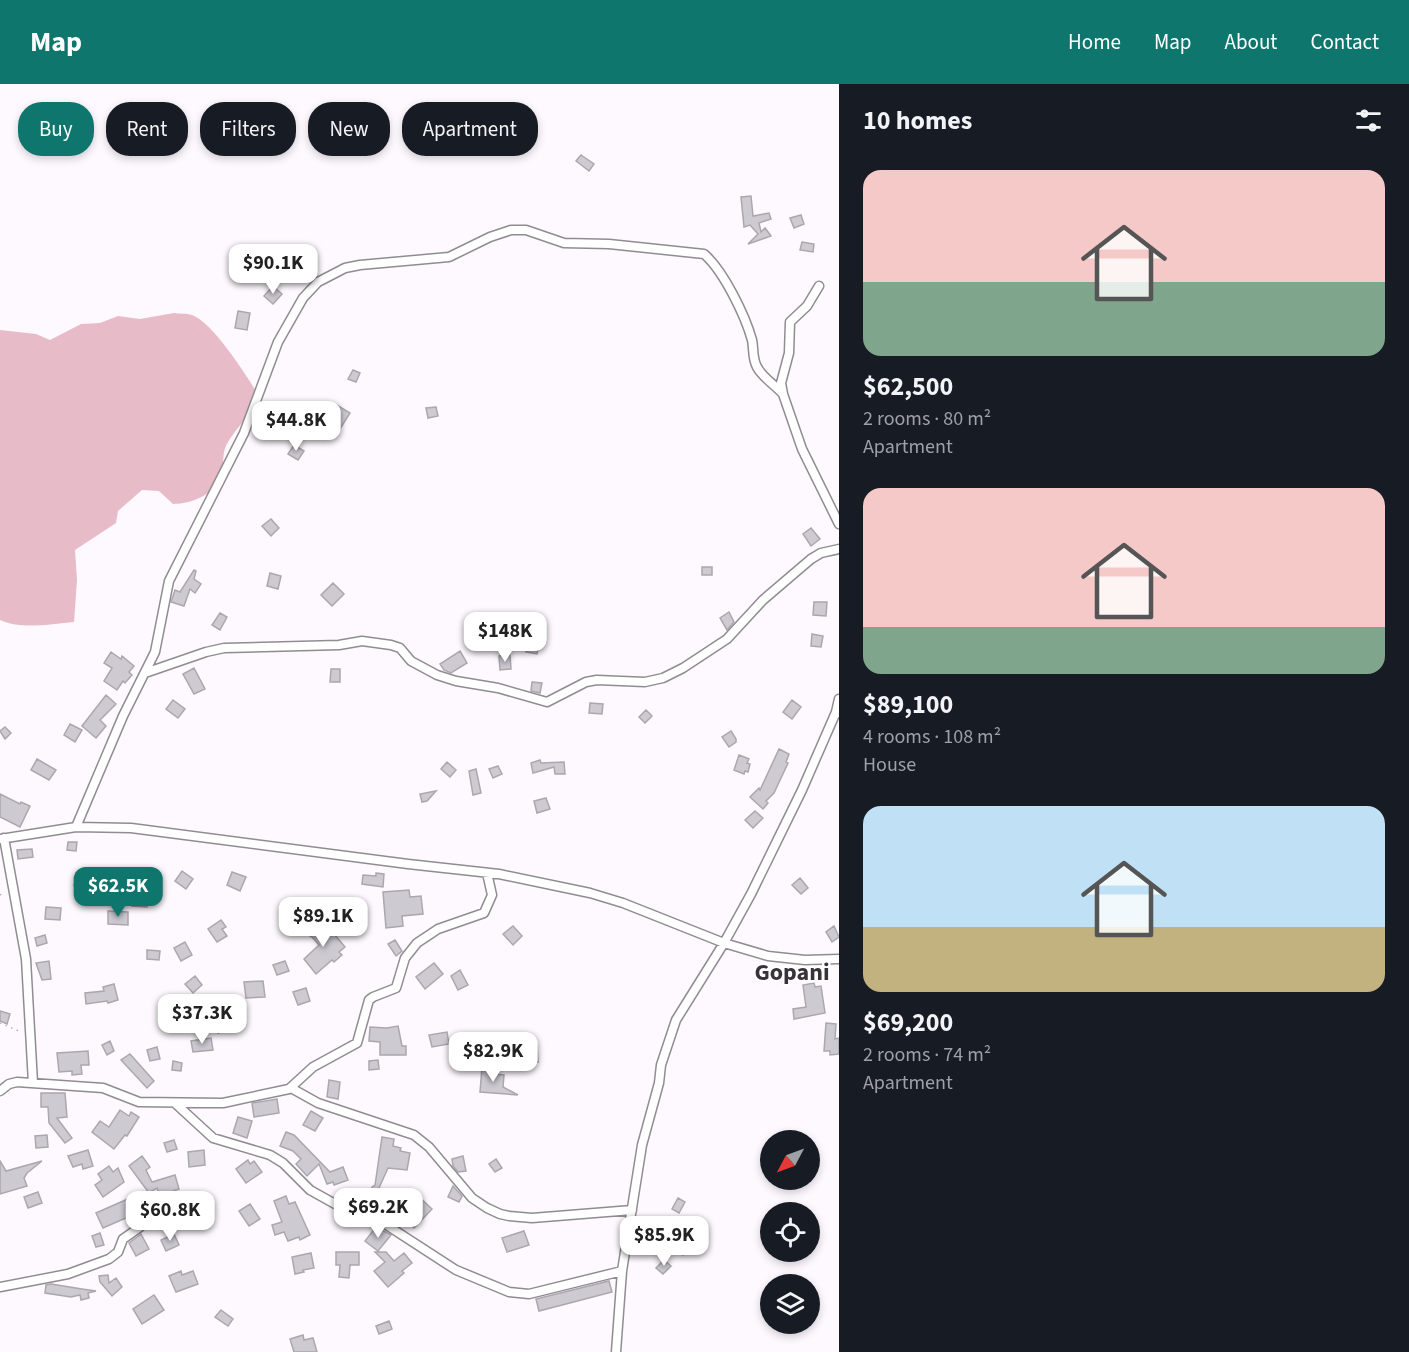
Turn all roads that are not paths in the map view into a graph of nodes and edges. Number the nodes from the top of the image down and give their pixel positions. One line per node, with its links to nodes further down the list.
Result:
1 (819, 286): 2 (street)
2 (783, 394): 3 (street); 5 (street)
3 (839, 524)
4 (839, 549): 5 (street)
5 (145, 673): 8 (street)
6 (839, 699): 7 (street)
7 (837, 713): 11 (street)
8 (76, 827): 9 (street); 10 (street)
9 (2, 839): 13 (street)
10 (487, 873): 11 (street); 14 (street)
11 (724, 943): 12 (street); 17 (street)
12 (839, 959)
13 (33, 1083): 15 (street); 16 (street)
14 (291, 1088): 16 (street); 17 (street)
15 (0, 1091)
16 (176, 1104): 19 (street)
17 (632, 1210): 19 (street)
18 (140, 1227): 20 (street)
19 (622, 1271): 21 (street)
20 (0, 1287)
21 (616, 1352)

